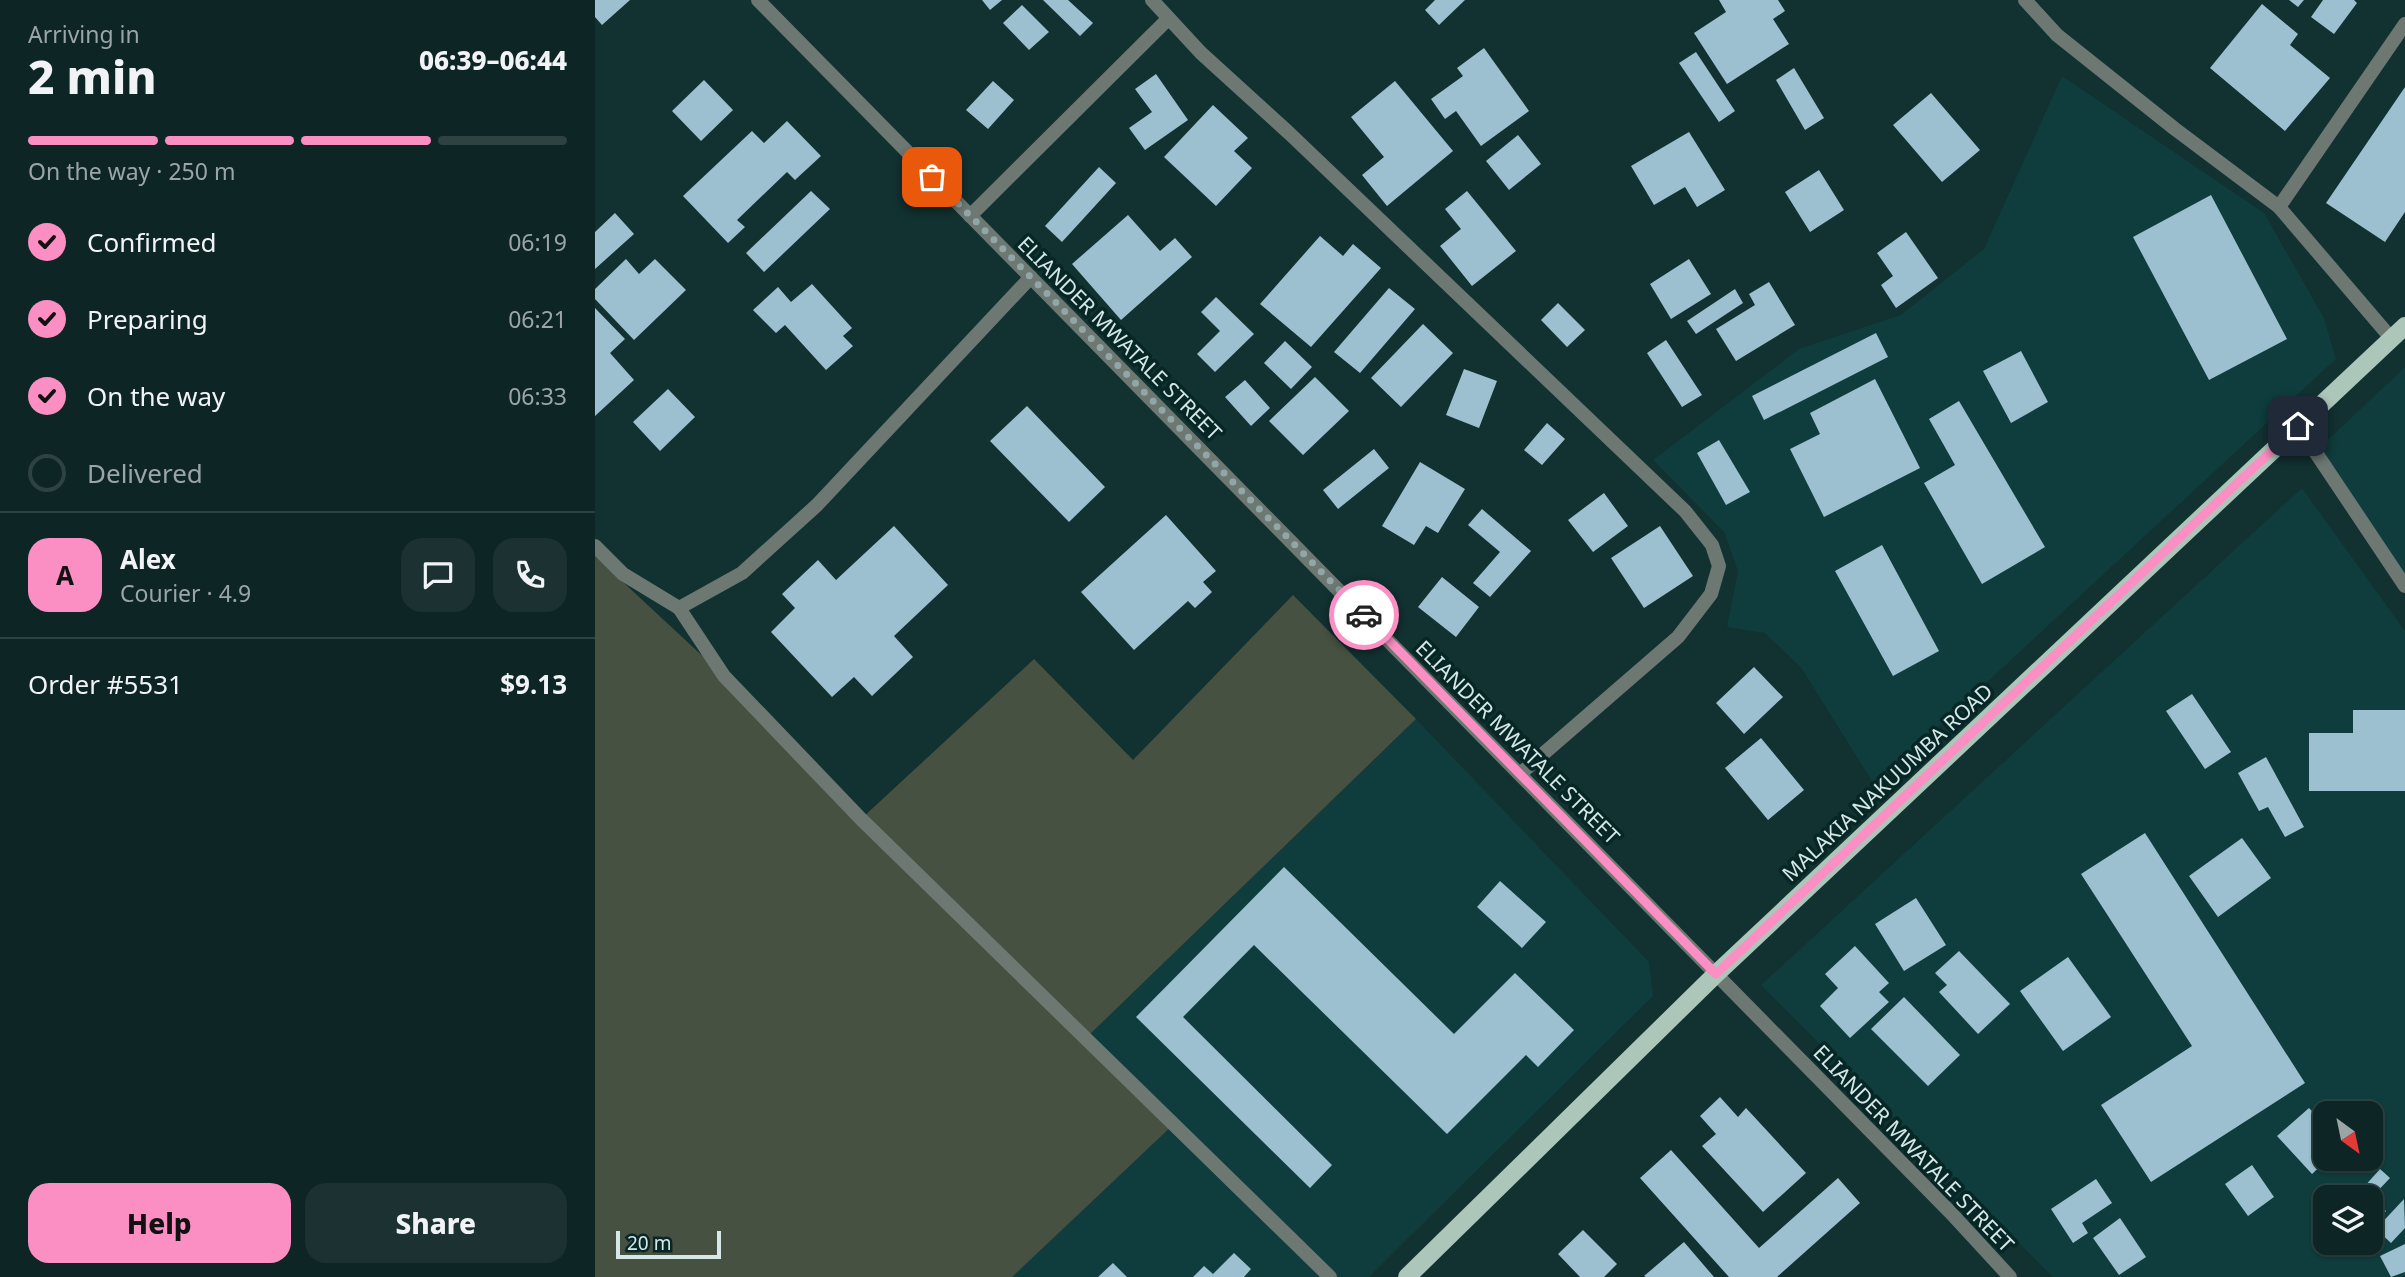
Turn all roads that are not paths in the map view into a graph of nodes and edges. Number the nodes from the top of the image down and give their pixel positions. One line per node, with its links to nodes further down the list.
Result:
1 (758, 0): 7 (street, ELIANDER MWATALE STREET)
2 (1152, 0): 4 (street)
3 (2025, 0): 6 (street)
4 (1168, 19): 7 (street); 15 (street)
5 (2405, 24): 6 (street)
6 (2279, 207): 10 (street)
7 (970, 216): 8 (street, ELIANDER MWATALE STREET)
8 (1031, 278): 14 (street); 15 (street, ELIANDER MWATALE STREET)
9 (2405, 326): 10 (main road, MALAKIA NAKUUMBA ROAD)
10 (2391, 338): 11 (main road, MALAKIA NAKUUMBA ROAD)
11 (2298, 426): 13 (street); 16 (main road, MALAKIA NAKUUMBA ROAD)
12 (595, 547): 14 (street)
13 (2405, 586)
14 (679, 608): 17 (street)
15 (1520, 774): 16 (street, ELIANDER MWATALE STREET)
16 (1716, 974): 18 (main road, MALAKIA NAKUUMBA ROAD); 19 (street, ELIANDER MWATALE STREET)
17 (1330, 1277)
18 (1407, 1277)
19 (2010, 1277)

